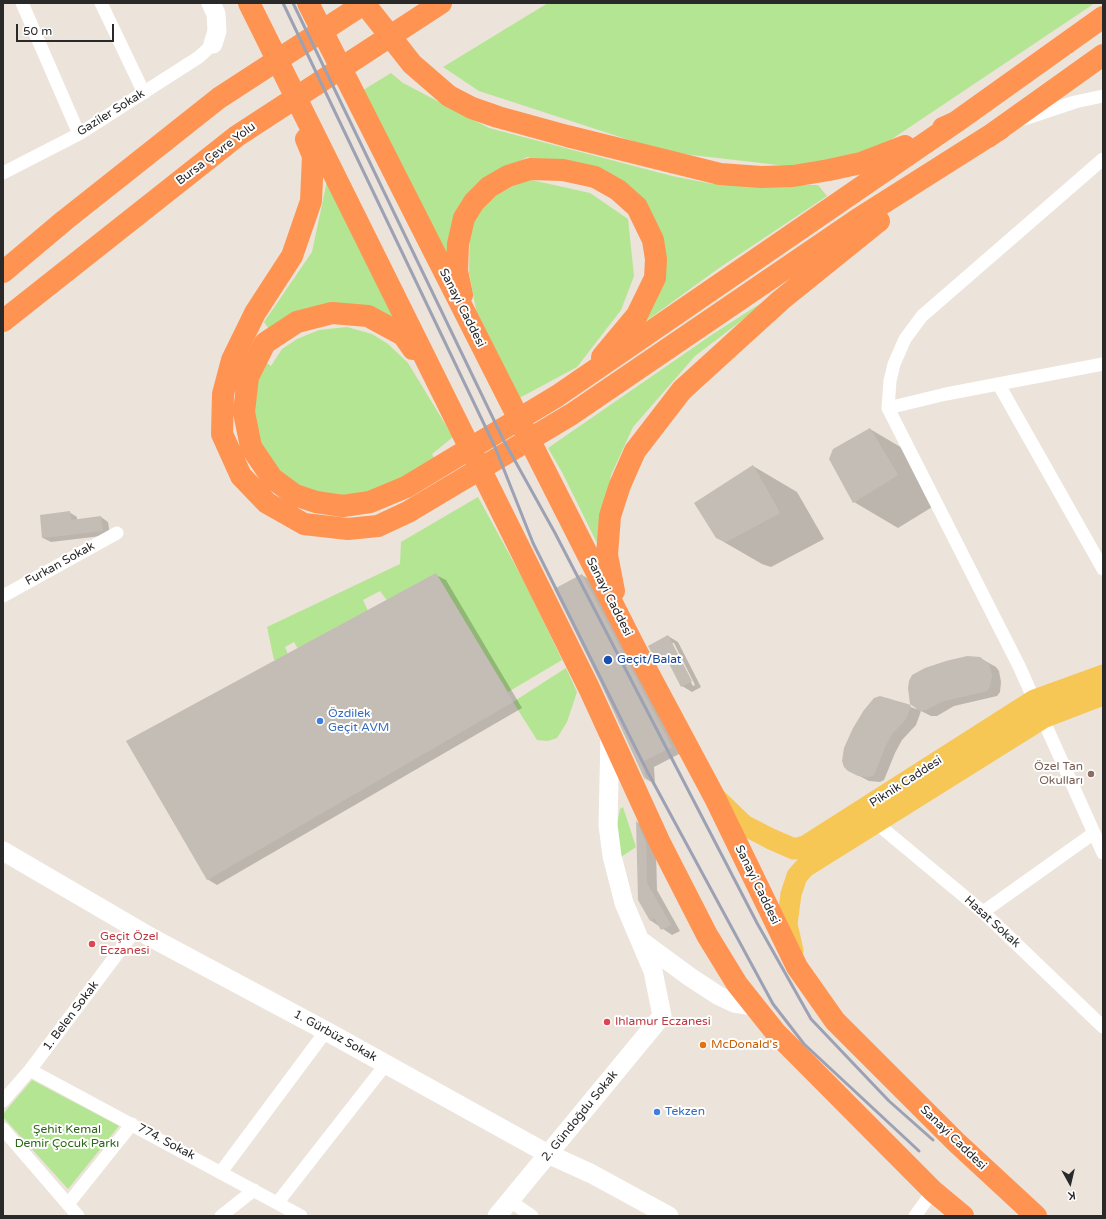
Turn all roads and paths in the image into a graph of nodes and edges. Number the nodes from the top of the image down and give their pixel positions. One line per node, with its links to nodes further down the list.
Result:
1 (22, 3): 18 (street)
2 (101, 3): 14 (street)
3 (211, 3): 12 (main road)
4 (249, 3): 11 (highway)
5 (308, 3): 22 (highway, Sanayi Caddesi)
6 (364, 3): 16 (highway); 21 (highway)
7 (441, 3): 10 (highway, Bursa Çevre Yolu)
8 (446, 3): 10 (highway)
9 (1103, 17): 16 (highway)
10 (410, 23): 23 (highway, Bursa Çevre Yolu)
11 (262, 32): 17 (highway); 27 (highway)
12 (213, 44): 14 (street, Gaziler Sokak)
13 (1103, 55): 17 (highway)
14 (144, 94): 18 (street, Gaziler Sokak)
15 (1103, 96): 17 (street)
16 (956, 122): 25 (highway)
17 (1005, 126): 32 (highway)
18 (79, 134): 20 (street, Gaziler Sokak)
19 (1103, 160): 28 (street)
20 (4, 169)
21 (3, 272)
22 (467, 319): 25 (highway); 32 (highway, Sanayi Caddesi)
23 (3, 321)
24 (1103, 364): 26 (street)
25 (584, 378): 27 (highway)
26 (999, 385): 28 (street); 30 (street)
27 (441, 391): 37 (highway)
28 (888, 408): 35 (street)
29 (117, 533): 31 (street, Furkan Sokak)
30 (1103, 568)
31 (3, 596)
32 (637, 652): 38 (highway, Sanayi Caddesi)
33 (1103, 675): 35 (main road, Piknik Caddesi)
34 (1103, 695): 36 (main road, Piknik Caddesi)
35 (1034, 700): 36 (street); 38 (main road, Piknik Caddesi)
36 (1043, 718): 39 (main road, Piknik Caddesi); 40 (street)
37 (610, 736): 45 (main road); 47 (highway)
38 (715, 798): 46 (highway, Sanayi Caddesi)
39 (875, 822): 43 (street, Hasat Sokak); 46 (main road, Piknik Caddesi)
40 (1094, 833): 42 (street); 43 (street)
41 (3, 851): 44 (main road, 1. Gürbüz Sokak)
42 (1103, 853)
43 (984, 912): 48 (street, Hasat Sokak)
44 (136, 929): 49 (main road, 1. Gürbüz Sokak); 51 (street, 1. Belen Sokak)
45 (641, 941): 47 (main road); 55 (main road, 2. Gündoğdu Sokak)
46 (797, 967): 70 (highway, Sanayi Caddesi)
47 (754, 1006): 58 (highway)
48 (1103, 1027)
49 (326, 1030): 50 (main road, 1. Gürbüz Sokak); 56 (street)
50 (386, 1064): 55 (main road, 1. Gürbüz Sokak); 60 (street)
51 (30, 1070): 52 (street, 1. Belen Sokak); 53 (street, 774. Sokak)
52 (3, 1101)
53 (132, 1124): 56 (street, 774. Sokak); 61 (street)
54 (3, 1129): 61 (street)
55 (548, 1154): 59 (main road, 2. Gündoğdu Sokak); 67 (main road, 1. Gürbüz Sokak)
56 (221, 1172): 57 (street, 774. Sokak)
57 (254, 1190): 60 (street, 774. Sokak); 63 (street)
58 (933, 1191): 68 (street); 69 (highway)
59 (510, 1201): 65 (main road, 2. Gündoğdu Sokak); 66 (street)
60 (278, 1202): 64 (street, 774. Sokak)
61 (68, 1204): 62 (street)
62 (78, 1216)
63 (222, 1216)
64 (301, 1216)
65 (497, 1216)
66 (532, 1216)
67 (669, 1216)
68 (915, 1216)
69 (963, 1216)
70 (1036, 1216)

